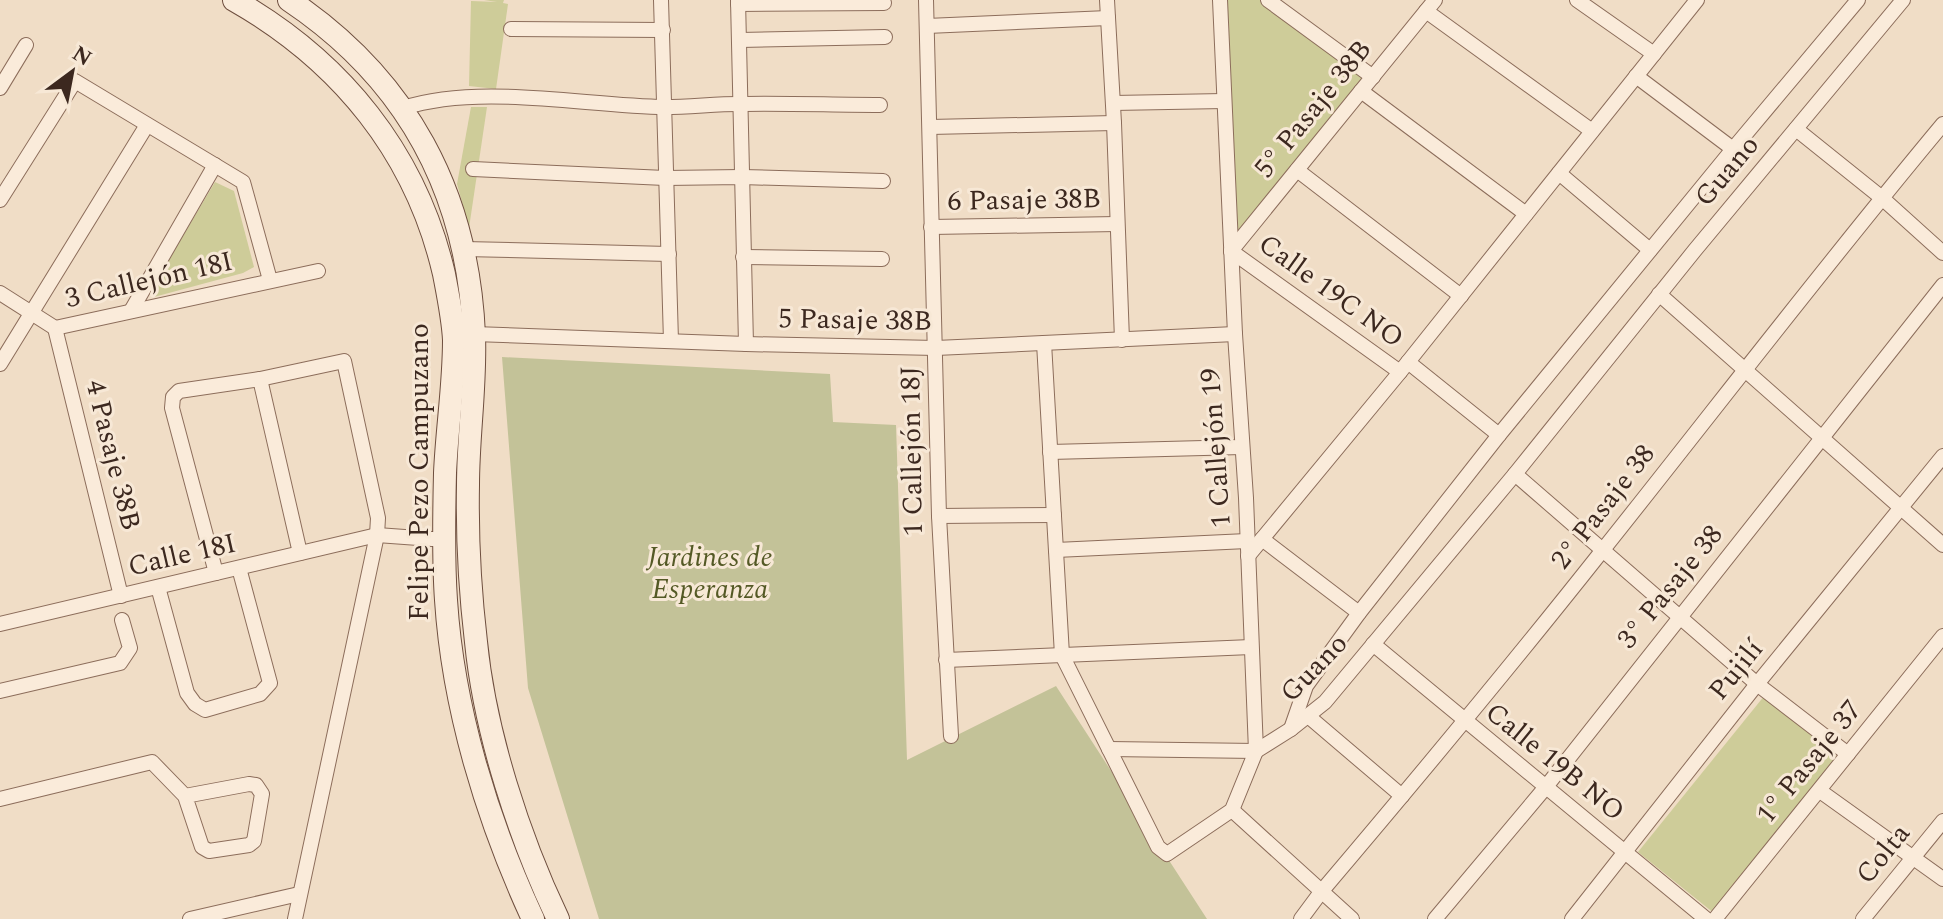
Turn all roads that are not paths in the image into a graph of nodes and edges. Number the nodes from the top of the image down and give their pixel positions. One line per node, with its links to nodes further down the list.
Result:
1 (234, 0): 89 (main road, Felipe Pezo Campuzano)
2 (289, 0): 32 (main road, Felipe Pezo Campuzano)
3 (661, 0): 18 (street)
4 (926, 0): 16 (street, 1 Callejón 18J)
5 (1107, 0): 15 (street)
6 (1220, 0): 27 (street, 1 Callejón 19)
7 (1268, 0): 24 (street)
8 (1577, 0): 22 (street)
9 (1697, 0): 22 (street)
10 (1858, 0): 39 (street, Guano)
11 (1903, 0): 37 (street, Guano)
12 (738, 2): 13 (street); 20 (street)
13 (884, 3)
14 (1430, 6): 24 (street, 5° Pasaje 38B); 38 (street)
15 (1108, 18): 16 (street); 28 (street)
16 (927, 26): 36 (street, 1 Callejón 18J)
17 (511, 29): 18 (street)
18 (663, 30): 31 (street)
19 (885, 37): 20 (street)
20 (740, 40): 29 (street)
21 (26, 45): 25 (street)
22 (1654, 54): 23 (street)
23 (1636, 76): 38 (street); 39 (street)
24 (1373, 77): 26 (street, 5° Pasaje 38B)
25 (0, 88)
26 (1361, 91): 42 (street, 5° Pasaje 38B); 49 (street)
27 (1224, 101): 28 (street); 54 (street, 1 Callejón 19)
28 (1113, 103): 33 (street)
29 (740, 104): 30 (street); 31 (street); 44 (street)
30 (880, 105)
31 (665, 107): 32 (street); 45 (street)
32 (403, 108): 52 (main road, Felipe Pezo Campuzano)
33 (1114, 123): 36 (street); 50 (street)
34 (1943, 124): 47 (street, 2° Pasaje 38)
35 (147, 125): 40 (street); 48 (street); 66 (street)
36 (930, 127): 51 (street, 1 Callejón 18J)
37 (1796, 129): 47 (street); 63 (street, Guano)
38 (1592, 131): 43 (street)
39 (1733, 149): 53 (street, Guano)
40 (215, 165): 60 (street); 65 (street)
41 (473, 169): 45 (street)
42 (1297, 170): 54 (street, 5° Pasaje 38B); 64 (street)
43 (1559, 173): 49 (street); 53 (street)
44 (742, 177): 45 (street); 46 (street); 57 (street)
45 (665, 178): 56 (street)
46 (883, 181)
47 (1882, 198): 55 (street); 77 (street, 2° Pasaje 38)
48 (0, 200)
49 (1526, 214): 64 (street)
50 (1117, 224): 51 (street, 6 Pasaje 38B); 70 (street)
51 (931, 227): 74 (street, 1 Callejón 18J)
52 (464, 249): 56 (street); 68 (main road, Felipe Pezo Campuzano)
53 (1650, 250): 79 (street, Guano)
54 (1231, 251): 69 (street, 1 Callejón 19); 76 (street, Calle 19C NO)
55 (1943, 253)
56 (669, 254): 71 (street)
57 (743, 257): 58 (street); 73 (street)
58 (882, 259)
59 (318, 271): 60 (street, 3 Callejón 18I)
60 (270, 280): 65 (street, 3 Callejón 18I)
61 (1943, 285): 80 (street, 3° Pasaje 38)
62 (0, 293): 66 (street, 3 Callejón 18I)
63 (1659, 294): 77 (street); 84 (street, Guano)
64 (1461, 296): 76 (street)
65 (131, 311): 67 (street, 3 Callejón 18I)
66 (31, 313): 67 (street, 3 Callejón 18I); 75 (street)
67 (55, 328): 98 (street, 4 Pasaje 38B)
68 (474, 334): 71 (street, 5 Pasaje 38B); 132 (main road, Felipe Pezo Campuzano)
69 (1235, 334): 70 (street, 5 Pasaje 38B); 81 (street, 1 Callejón 19)
70 (1122, 340): 72 (street, 5 Pasaje 38B)
71 (671, 341): 73 (street, 5 Pasaje 38B)
72 (1044, 343): 74 (street, 5 Pasaje 38B); 82 (street)
73 (746, 344): 74 (street, 5 Pasaje 38B)
74 (936, 348): 87 (street, 1 Callejón 18J)
75 (0, 364)
76 (1404, 367): 79 (street, Calle 19C NO); 90 (street)
77 (1742, 370): 80 (street); 92 (street, 2° Pasaje 38)
78 (260, 379): 88 (street); 94 (street); 96 (street)
79 (1499, 435): 99 (street, Guano)
80 (1823, 439): 85 (street); 100 (street, 3° Pasaje 38)
81 (1242, 447): 82 (street); 90 (street, 1 Callejón 19)
82 (1050, 452): 86 (street)
83 (1943, 456): 85 (street, Pujilí)
84 (1515, 474): 92 (street); 104 (street, Guano)
85 (1901, 510): 91 (street); 108 (street, Pujilí)
86 (1054, 515): 87 (street); 93 (street)
87 (939, 516): 107 (street, 1 Callejón 18J)
88 (377, 535): 89 (street, Calle 18I); 94 (street, Calle 18I); 128 (street)
89 (446, 540): 131 (main road, Felipe Pezo Campuzano)
90 (1252, 545): 93 (street); 99 (street); 105 (street, 1 Callejón 19)
91 (1943, 545)
92 (1604, 549): 100 (street); 111 (street, 2° Pasaje 38)
93 (1056, 550): 106 (street)
94 (300, 553): 95 (street, Calle 18I)
95 (239, 568): 96 (street, Calle 18I); 97 (street)
96 (216, 573): 97 (street, Calle 18I)
97 (158, 587): 98 (street, Calle 18I)
98 (121, 596): 102 (street, Calle 18I)
99 (1359, 613): 112 (street, Guano)
100 (1680, 615): 108 (street); 117 (street, 3° Pasaje 38)
101 (122, 620): 109 (street)
102 (0, 624)
103 (1943, 636): 116 (street, 1° Pasaje 37)
104 (1373, 644): 110 (street, Guano); 111 (street, Calle 19B NO)
105 (1251, 647): 106 (street); 115 (street, 1 Callejón 19)
106 (1062, 655): 107 (street); 114 (street)
107 (946, 660): 113 (street, 1 Callejón 18J)
108 (1757, 684): 116 (street); 124 (street, Pujilí)
109 (0, 691)
110 (1308, 716): 112 (street, Guano); 120 (street)
111 (1465, 722): 117 (street, Calle 19B NO); 120 (street, 2° Pasaje 38)
112 (1291, 729): 115 (street)
113 (951, 736)
114 (1109, 749): 115 (street); 122 (street)
115 (1256, 751): 122 (street, 1 Callejón 19)
116 (1848, 754): 118 (street, 1° Pasaje 37)
117 (1545, 788): 124 (street, Calle 19B NO); 135 (street, 3° Pasaje 38)
118 (1820, 791): 125 (street); 138 (street, 1° Pasaje 37)
119 (185, 796): 119 (street); 121 (street)
120 (1402, 796): 127 (street, 2° Pasaje 38)
121 (0, 799)
122 (1232, 810): 127 (street)
123 (1943, 821): 125 (street, Colta)
124 (1625, 853): 136 (street, Pujilí); 137 (street, Calle 19B NO)
125 (1913, 858): 126 (street); 139 (street, Colta)
126 (1943, 879)
127 (1321, 892): 133 (street, 2° Pasaje 38); 134 (street)
128 (299, 894): 129 (street); 130 (street)
129 (190, 919)
130 (295, 919)
131 (533, 919)
132 (558, 919)
133 (1301, 919)
134 (1352, 919)
135 (1435, 919)
136 (1572, 919)
137 (1706, 919)
138 (1715, 919)
139 (1863, 919)

